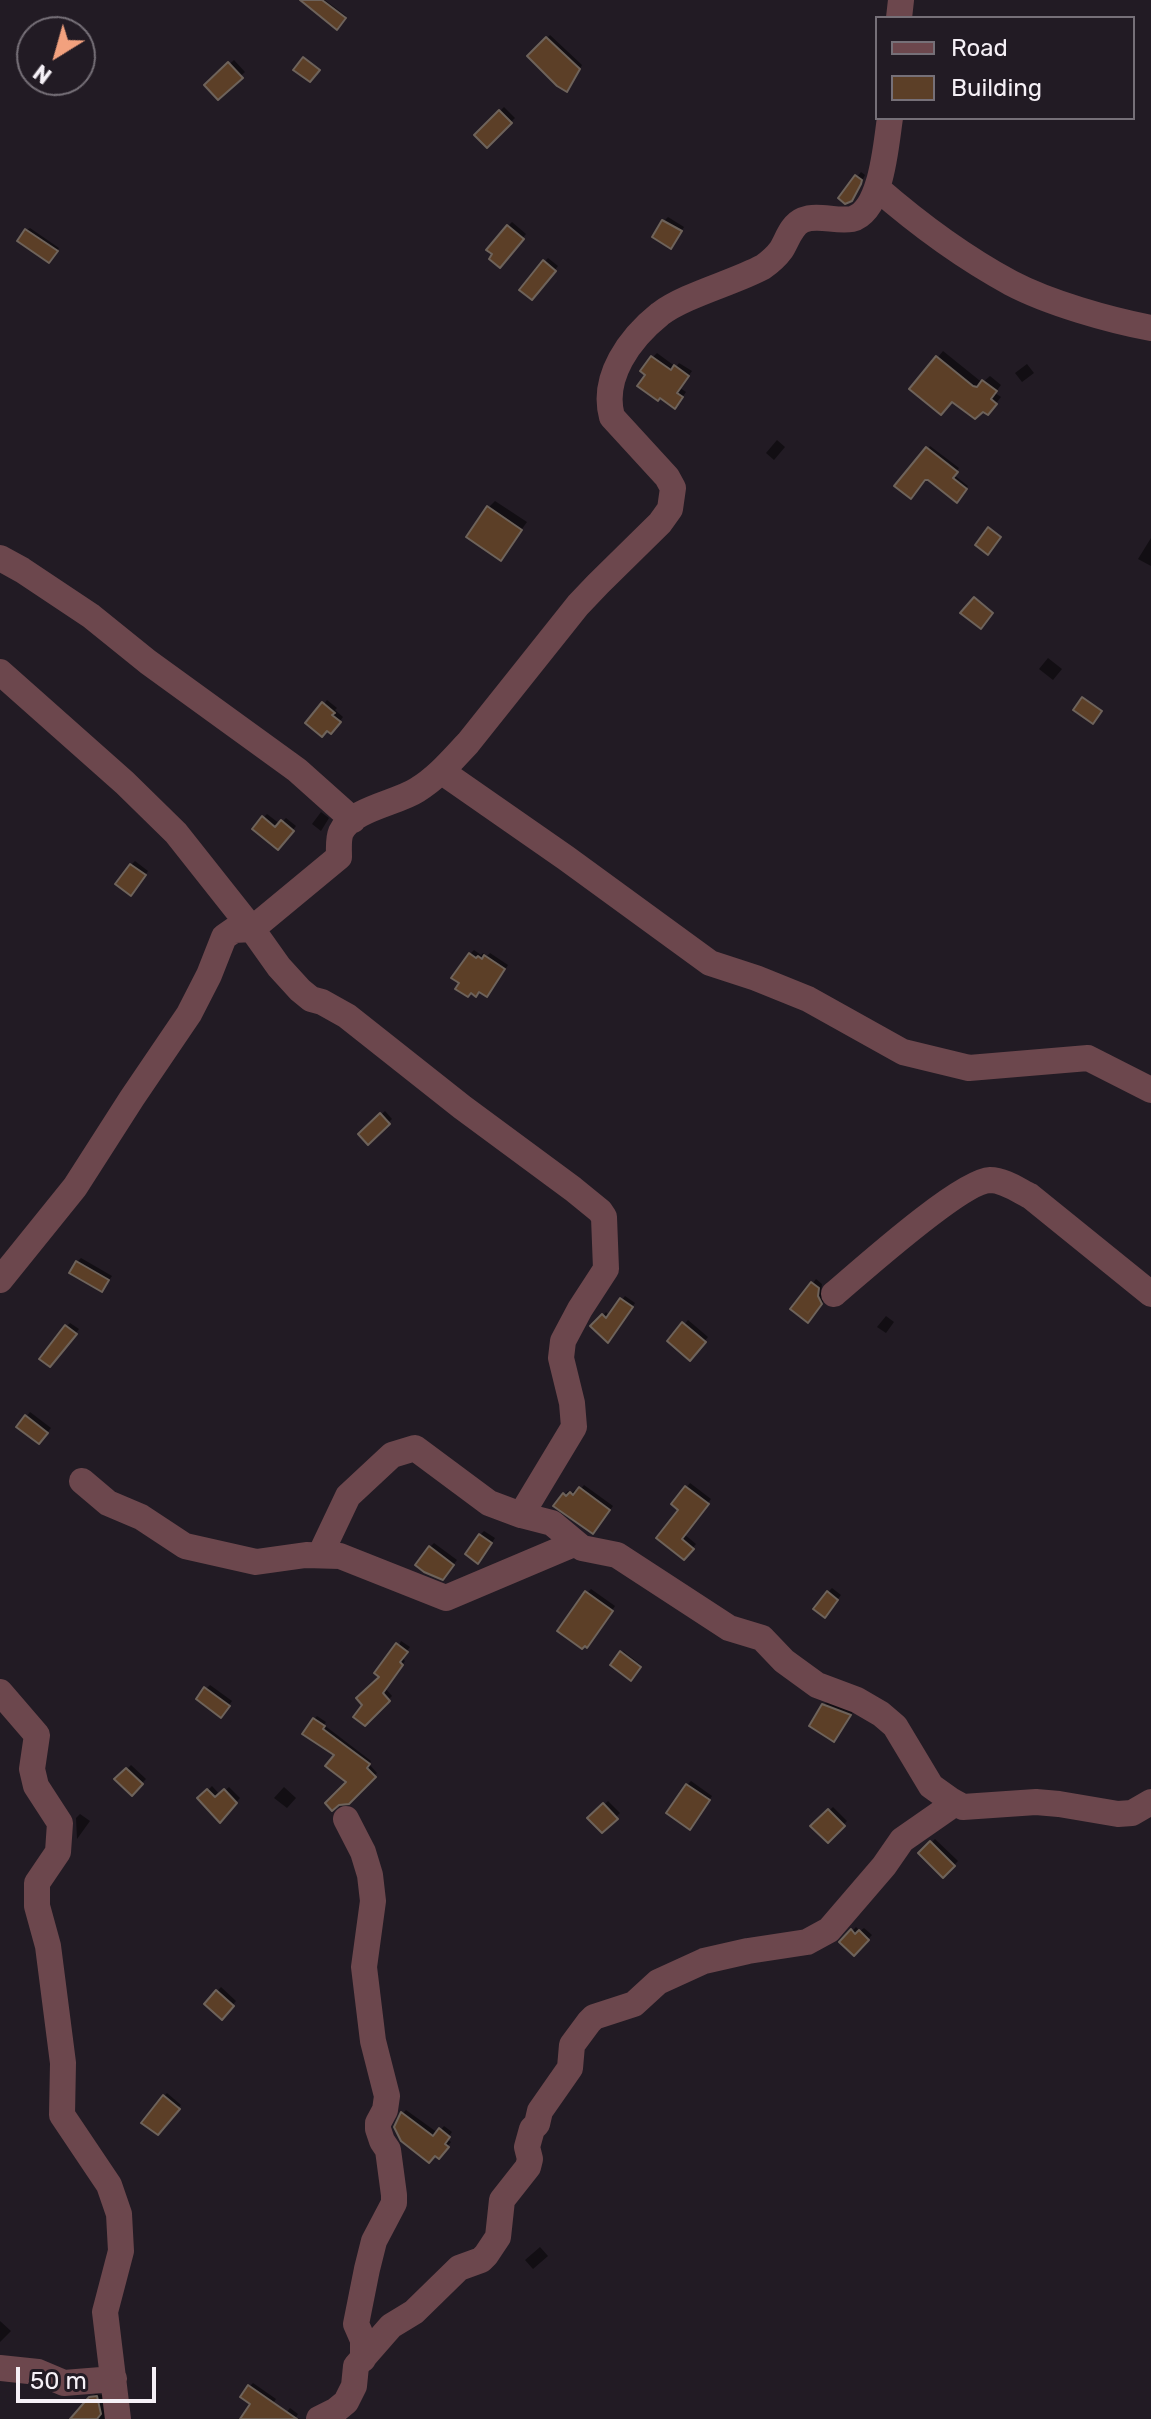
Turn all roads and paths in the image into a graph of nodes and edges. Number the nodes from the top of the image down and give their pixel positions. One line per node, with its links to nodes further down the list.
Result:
1 (890, 120): 2 (street)
2 (877, 188): 3 (street); 6 (street)
3 (1151, 328)
4 (0, 558): 7 (street)
5 (0, 672): 8 (street)
6 (441, 771): 7 (street); 9 (street)
7 (353, 820): 8 (street)
8 (252, 929): 10 (street); 14 (street)
9 (1151, 1090)
10 (0, 1280)
11 (834, 1294): 12 (street)
12 (1151, 1294)
13 (82, 1481): 16 (street)
14 (521, 1515): 15 (street); 16 (street)
15 (576, 1543): 16 (street); 18 (street)
16 (320, 1555)
17 (0, 1692): 23 (street)
18 (952, 1801): 19 (street); 21 (street)
19 (1151, 1802)
20 (346, 1819): 21 (street)
21 (363, 2359): 25 (street)
22 (0, 2368): 23 (street)
23 (114, 2379): 24 (street)
24 (118, 2419)
25 (319, 2419)

